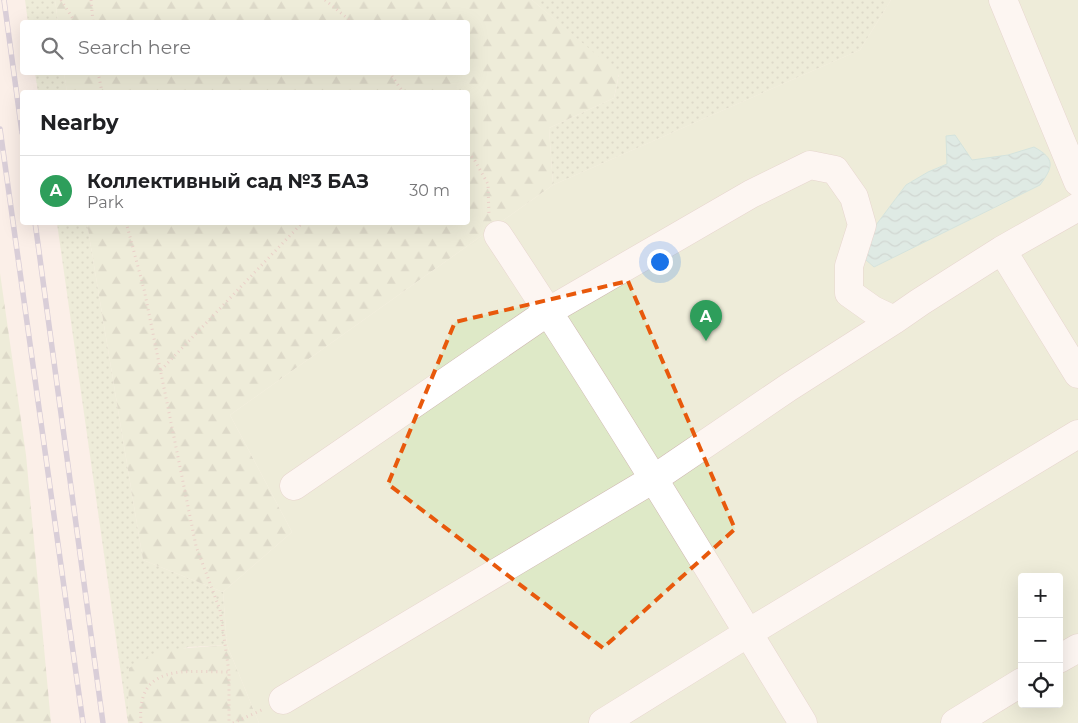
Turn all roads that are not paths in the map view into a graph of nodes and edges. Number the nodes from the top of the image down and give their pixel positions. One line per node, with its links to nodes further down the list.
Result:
1 (1003, 0): 2 (street)
2 (1078, 182)
3 (1078, 207): 5 (street)
4 (498, 235): 6 (street)
5 (1002, 250): 7 (street); 8 (street)
6 (549, 311): 7 (street); 10 (street); 11 (street)
7 (894, 320): 10 (street)
8 (1078, 374)
9 (1078, 434): 12 (street)
10 (655, 478): 12 (street); 16 (street)
11 (294, 486)
12 (748, 633): 17 (street); 18 (street)
13 (1078, 648): 14 (street)
14 (1063, 657)
15 (1018, 684): 19 (street)
16 (283, 700)
17 (603, 723)
18 (803, 723)
19 (955, 723)

